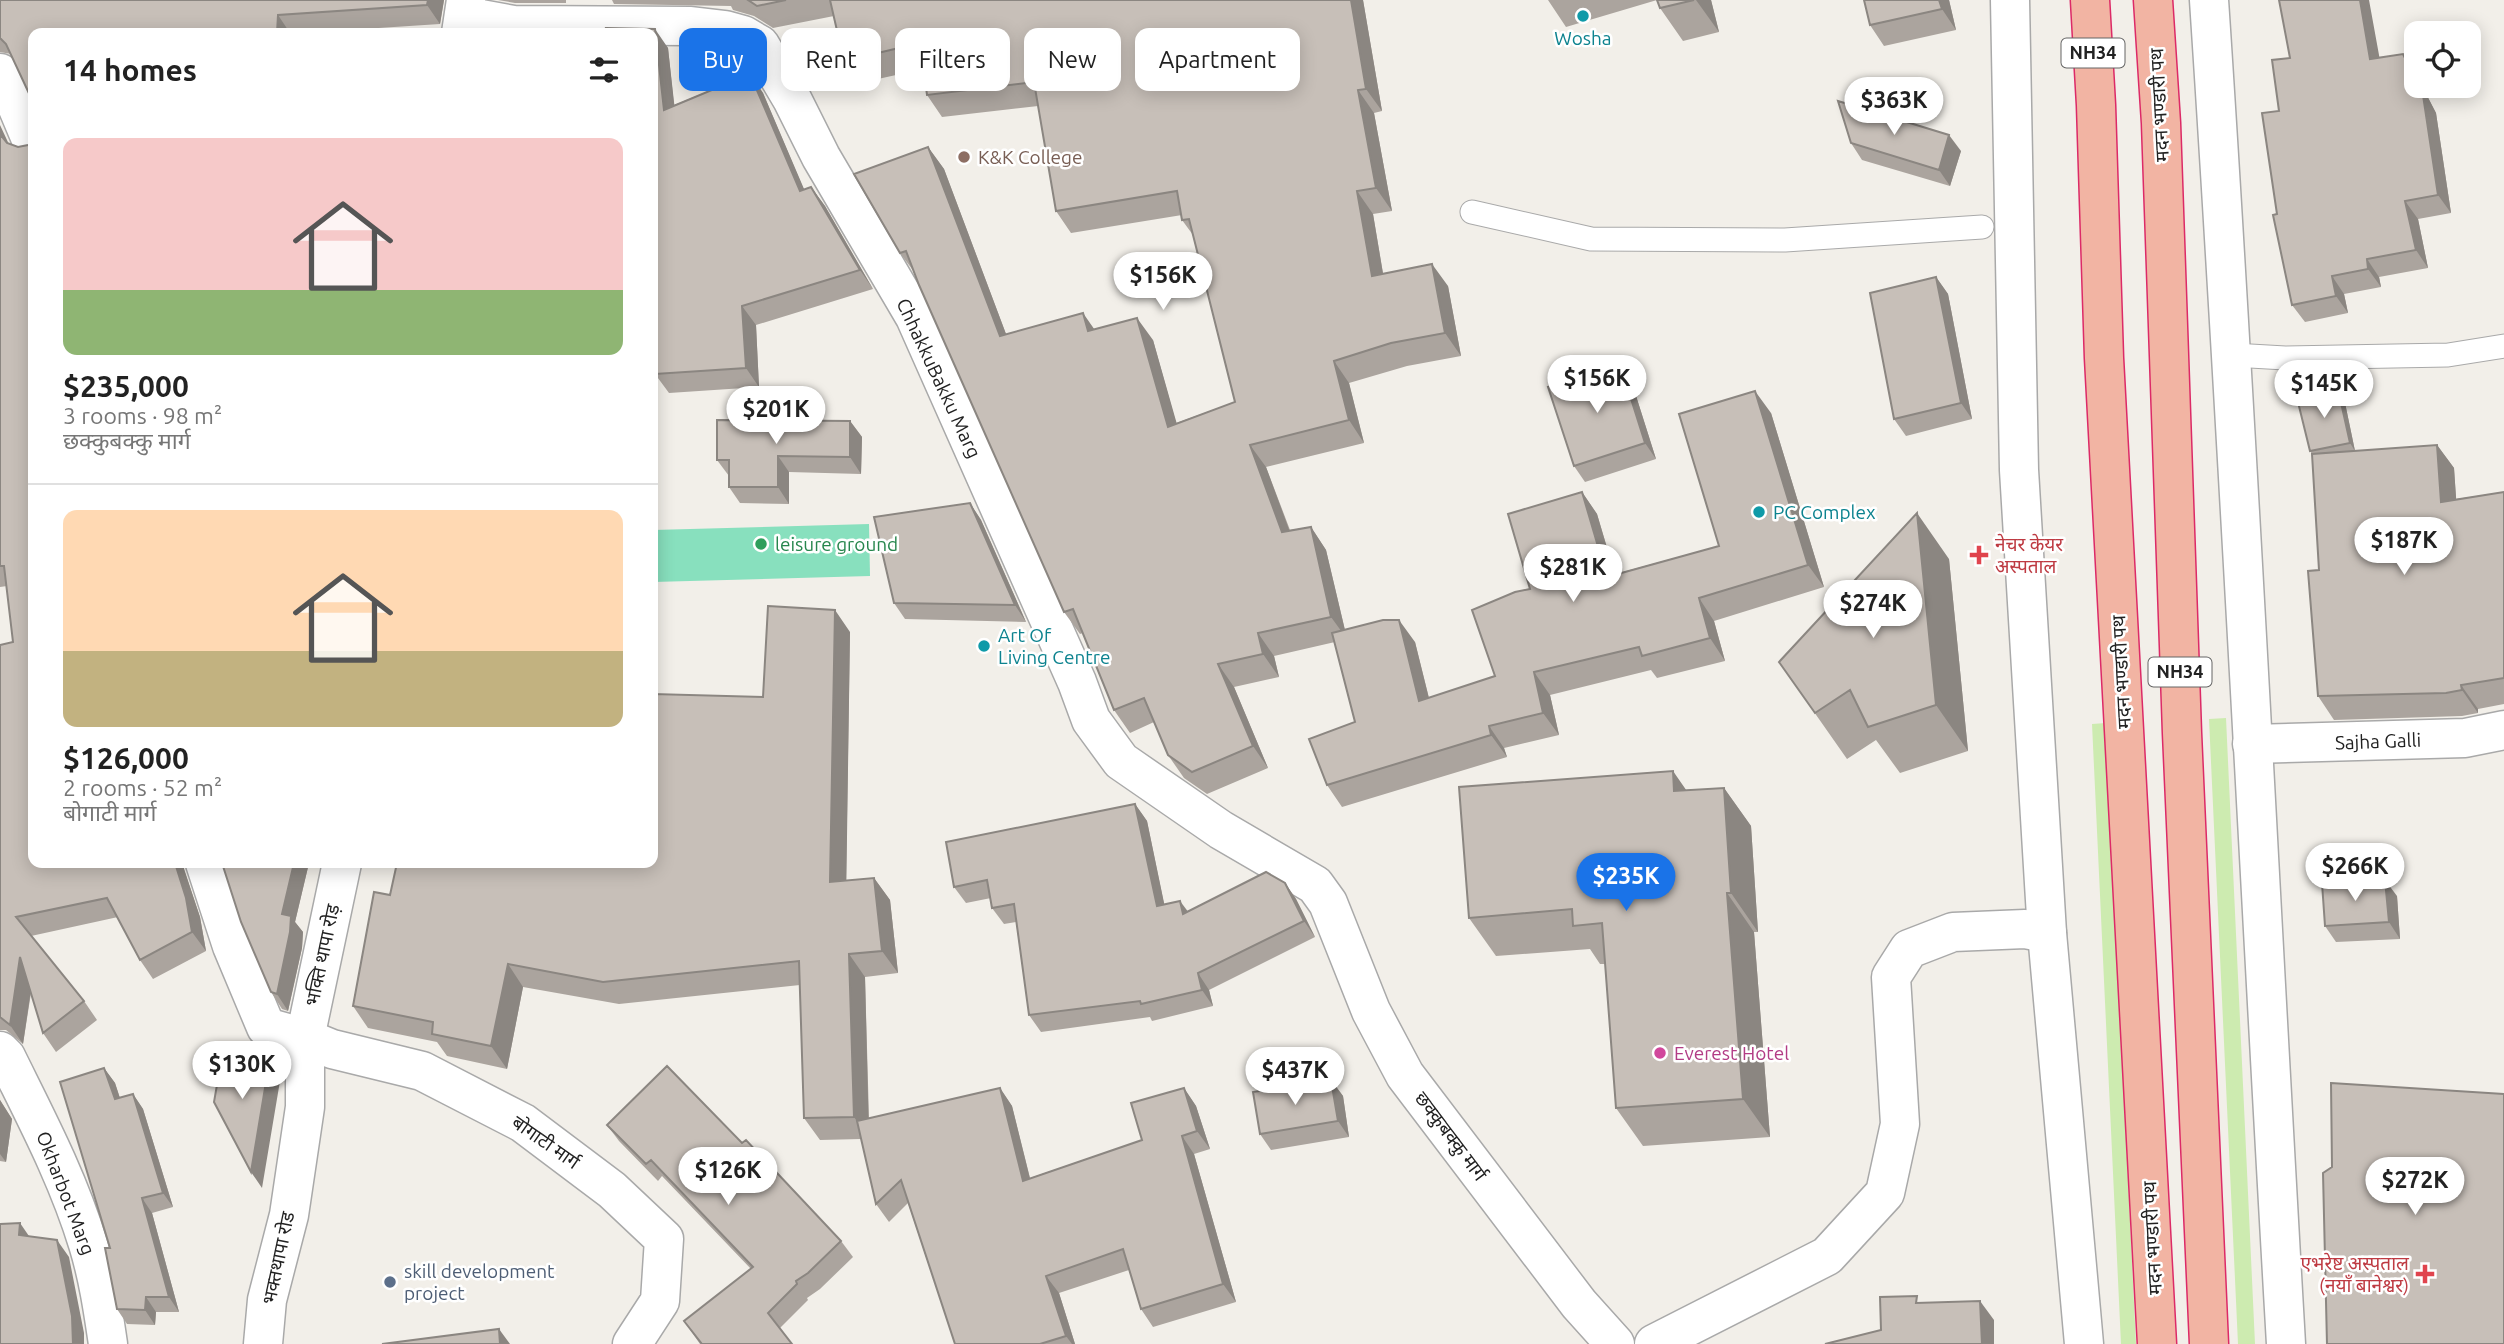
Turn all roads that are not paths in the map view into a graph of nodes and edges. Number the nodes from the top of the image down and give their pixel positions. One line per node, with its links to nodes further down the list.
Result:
1 (2010, 0): 17 (street)
2 (2090, 0): 27 (highway, मदन भण्डारी पथ / NH34)
3 (2153, 0): 28 (highway, मदन भण्डारी पथ / NH34)
4 (2209, 0): 11 (street)
5 (464, 16): 16 (street, ChhakkuBakku Marg)
6 (0, 73): 7 (street)
7 (28, 132)
8 (1472, 212): 9 (lane)
9 (1982, 227)
10 (2504, 346): 11 (lane)
11 (2233, 355): 13 (street)
12 (2504, 730): 13 (street, Sajha Galli)
13 (2252, 744): 29 (street)
14 (207, 868): 18 (street)
15 (341, 868): 18 (street, भक्ति थापा रोड़)
16 (1328, 903): 24 (street, छक्कुबक्कु मार्ग)
17 (2047, 933): 25 (street); 26 (street)
18 (304, 1038): 20 (street, भक्ति थापा रोड़); 23 (street, बोगाटी मार्ग)
19 (0, 1051): 21 (street, Okharbot Marg)
20 (295, 1172): 22 (street, भक्तथापा रोड)
21 (107, 1344)
22 (263, 1344)
23 (632, 1344)
24 (1615, 1344)
25 (1654, 1344)
26 (2084, 1344)
27 (2157, 1344)
28 (2209, 1344)
29 (2286, 1344)

